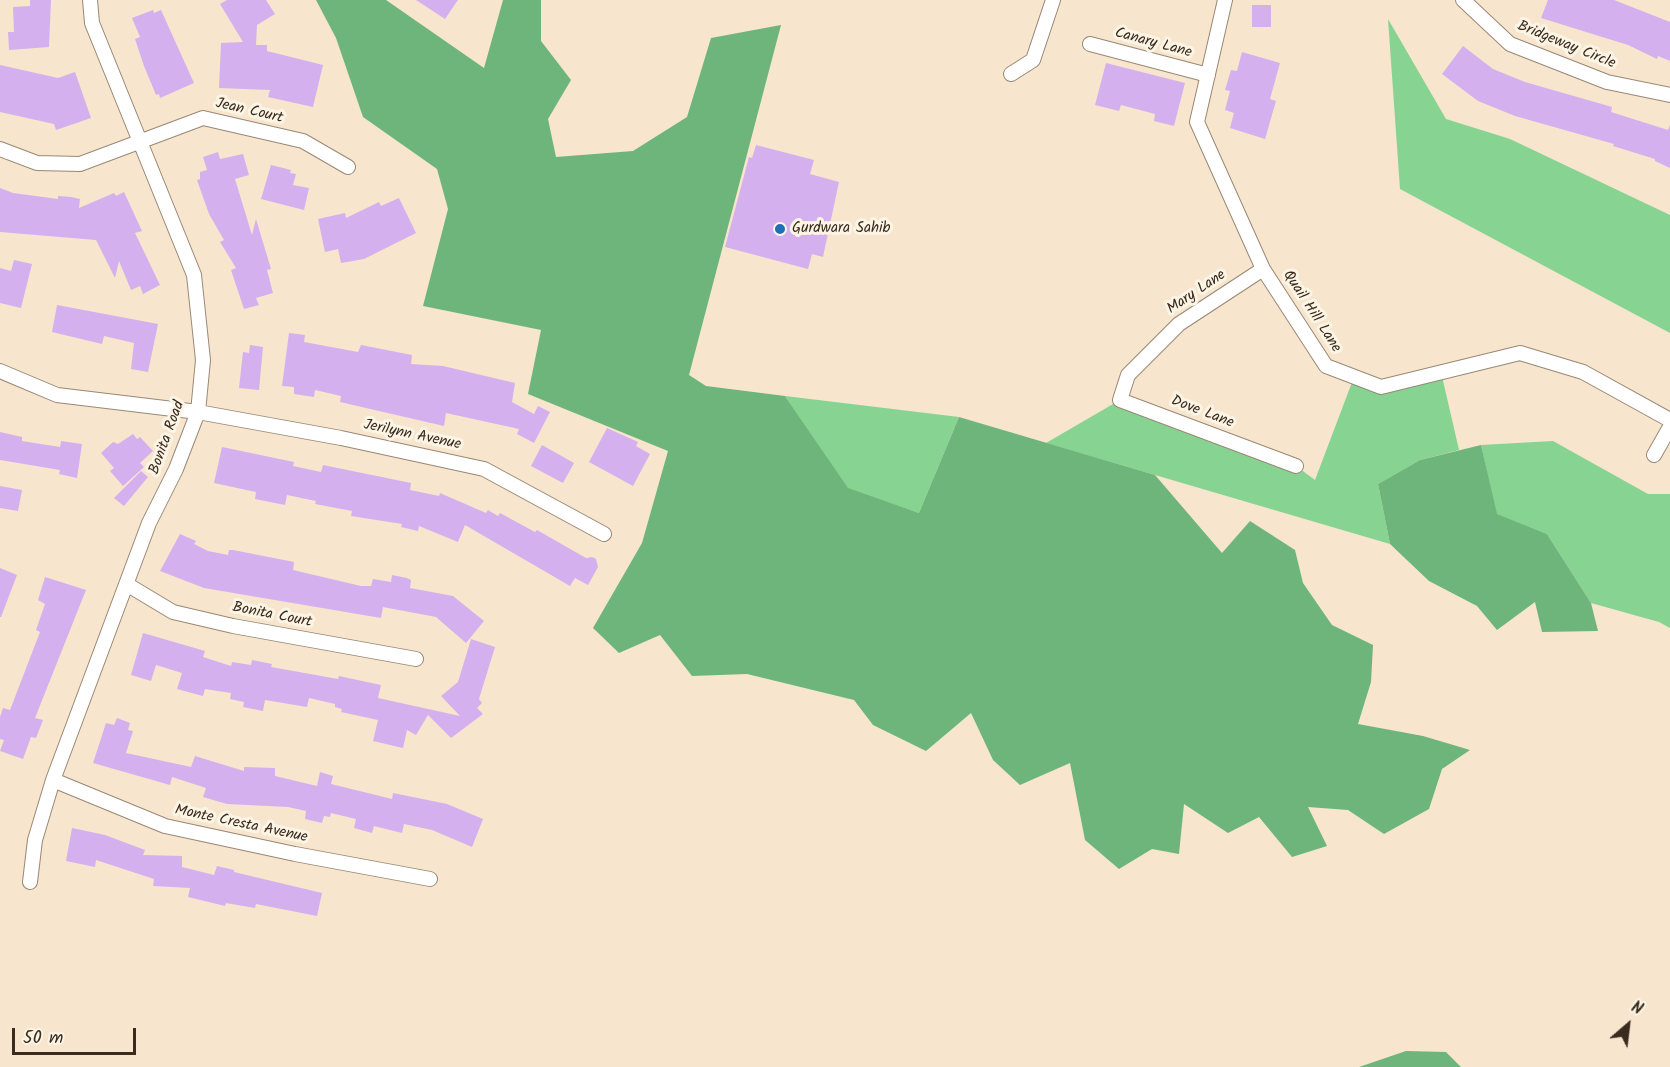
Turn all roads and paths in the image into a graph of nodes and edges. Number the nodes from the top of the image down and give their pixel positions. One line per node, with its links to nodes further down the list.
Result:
1 (90, 0): 9 (street, Bonita Road)
2 (1053, 0): 6 (street)
3 (1225, 0): 7 (street, Quail Hill Lane)
4 (1463, 0): 8 (street, Bridgeway Circle)
5 (1090, 44): 7 (street, Canary Lane)
6 (1011, 74)
7 (1208, 75): 12 (street, Quail Hill Lane)
8 (1670, 95)
9 (139, 140): 10 (street, Jean Court); 11 (street, Jean Court); 15 (street, Bonita Road)
10 (0, 149)
11 (348, 167)
12 (1263, 269): 14 (street, Mary Lane); 16 (street, Quail Hill Lane)
13 (0, 371): 15 (street, Jerilynn Avenue)
14 (1128, 375): 19 (street, Dove Lane)
15 (198, 412): 20 (street, Jerilynn Avenue); 21 (street, Bonita Road)
16 (1670, 420)
17 (1670, 427): 18 (street)
18 (1654, 454)
19 (1296, 466)
20 (604, 534)
21 (128, 585): 22 (street, Bonita Court); 23 (street, Bonita Road)
22 (416, 659)
23 (53, 780): 24 (street, Monte Cresta Avenue); 25 (street, Bonita Road)
24 (430, 879)
25 (30, 882)

